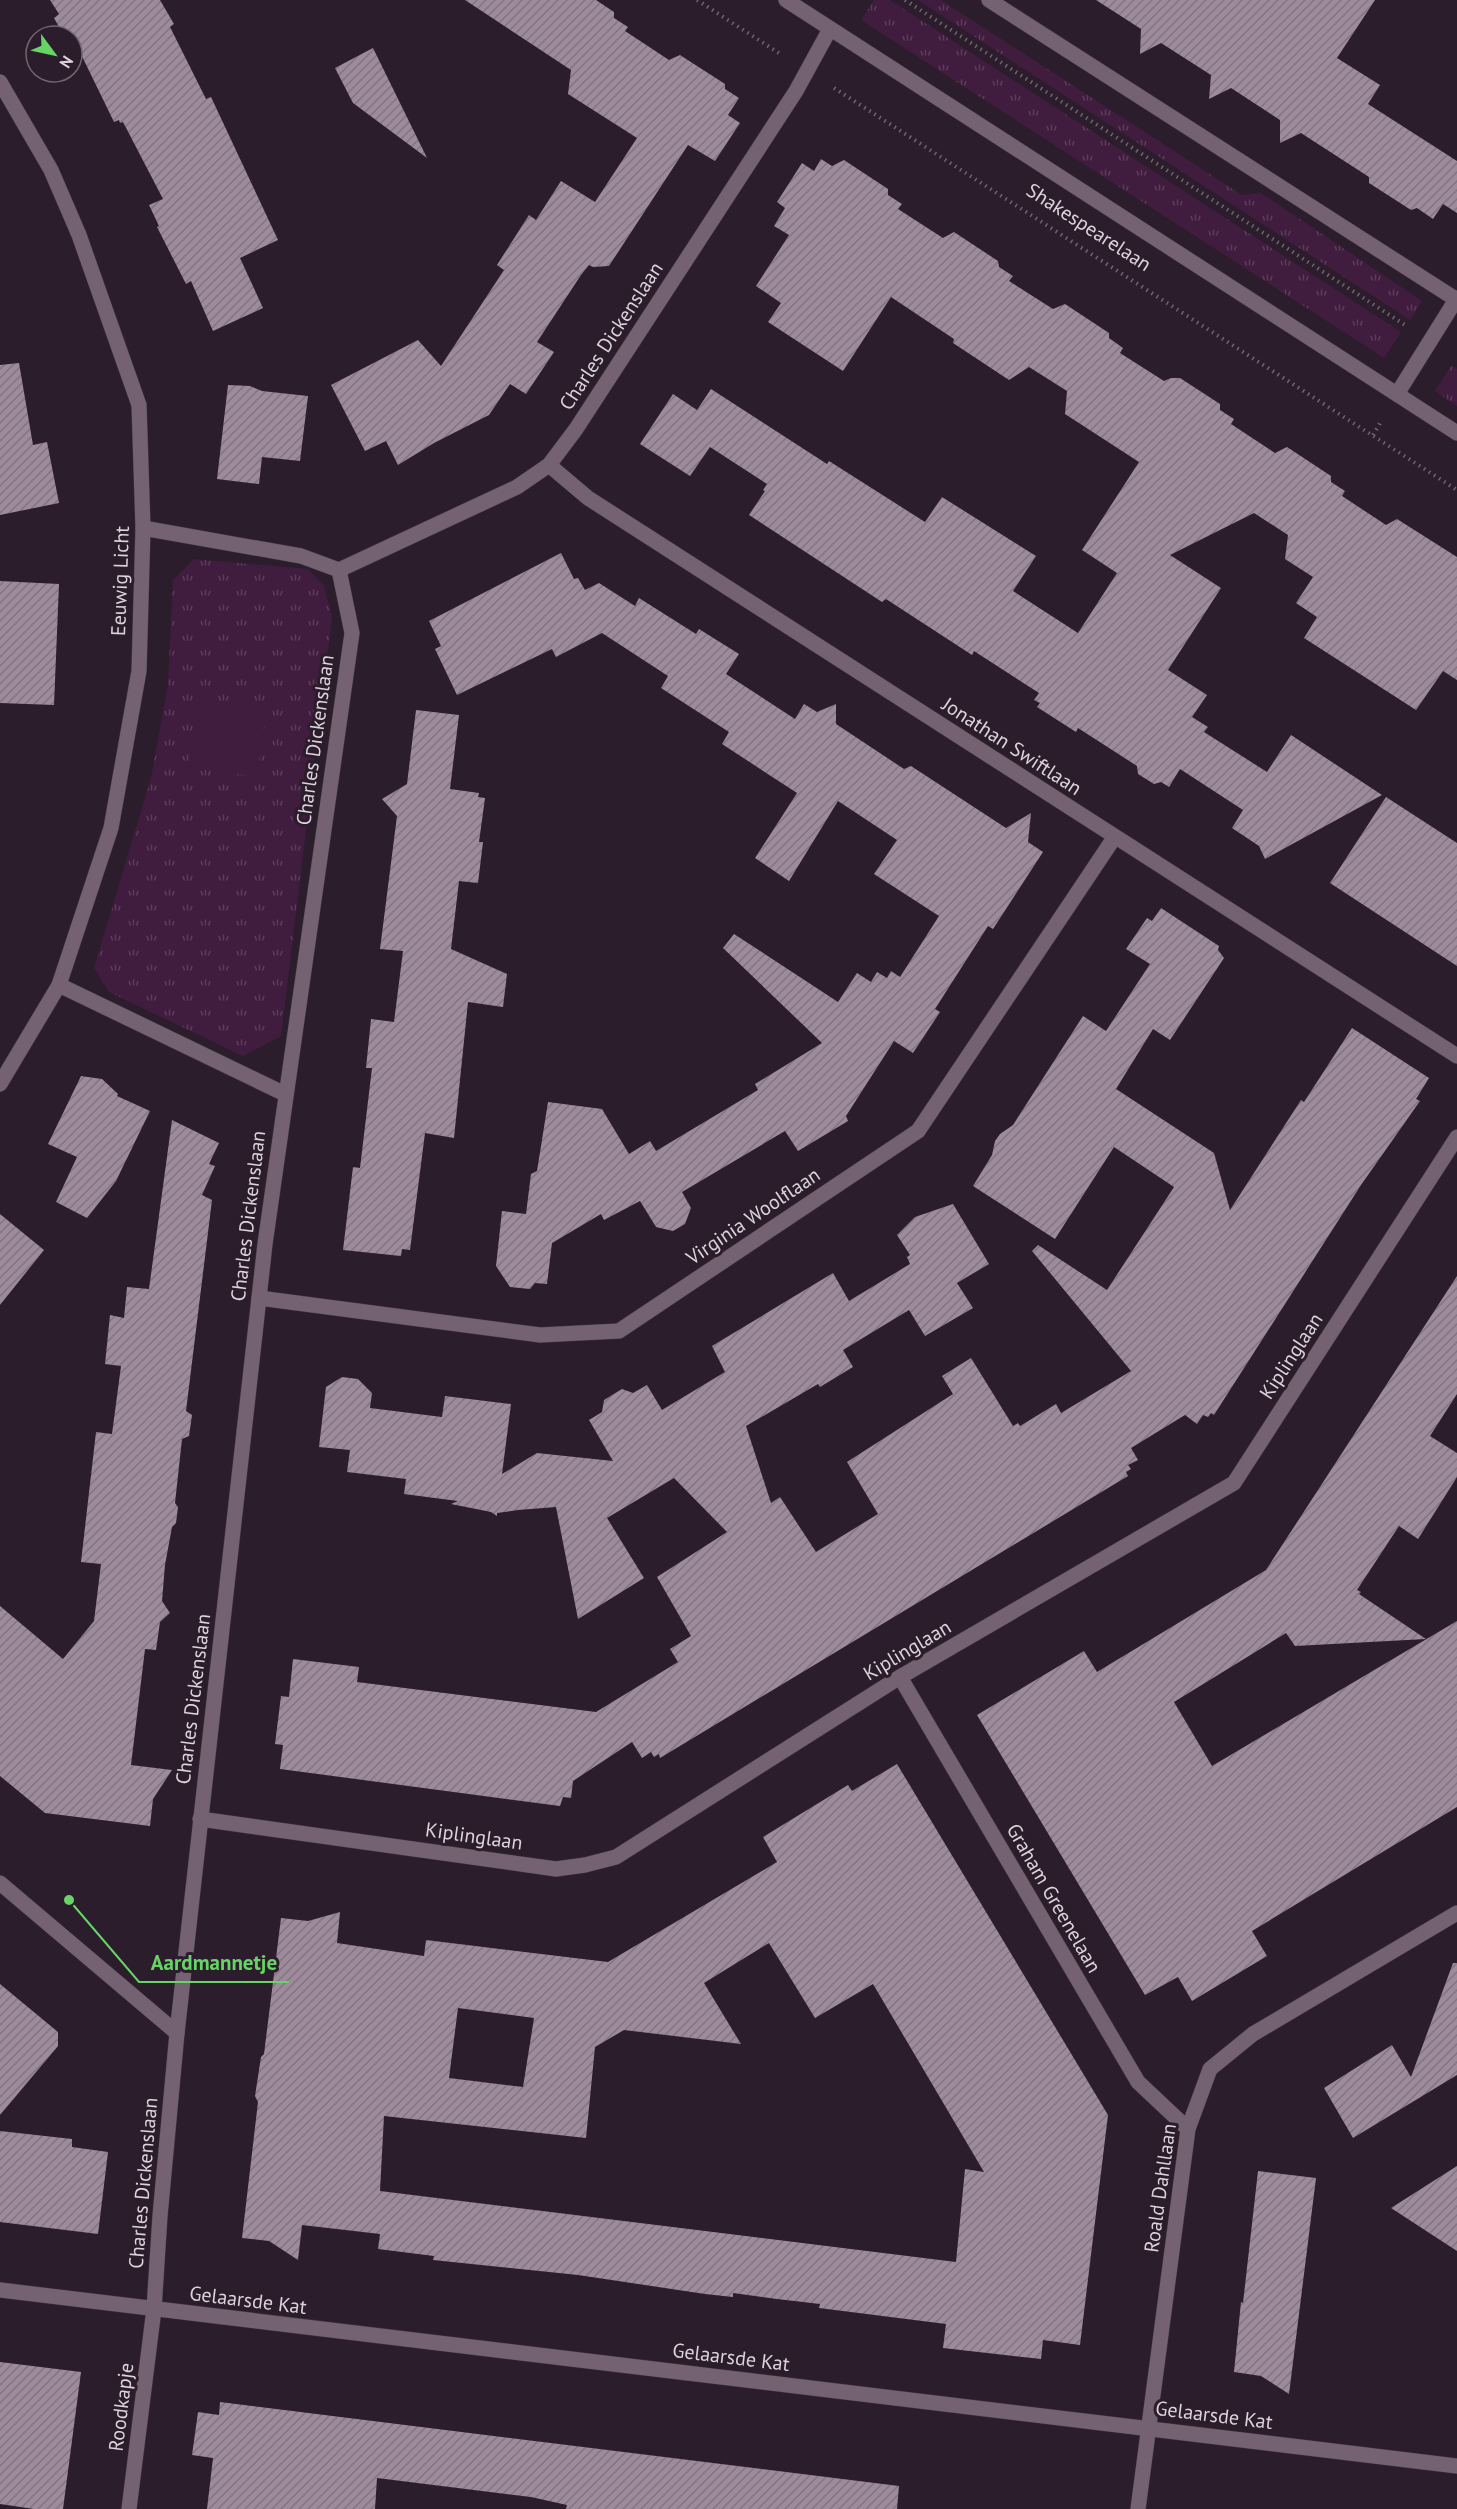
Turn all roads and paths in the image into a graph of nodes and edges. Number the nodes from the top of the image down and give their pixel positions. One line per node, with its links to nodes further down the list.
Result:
1 (697, 0): 6 (path, Shakespearelaan)
2 (786, 0): 5 (street, Shakespearelaan)
3 (905, 0): 9 (path)
4 (989, 0): 8 (street)
5 (830, 29): 6 (street, Charles Dickenslaan); 10 (street, Shakespearelaan)
6 (806, 70): 12 (street, Charles Dickenslaan); 13 (path, Shakespearelaan)
7 (0, 82): 14 (street, Eeuwig Licht)
8 (1457, 299): 10 (street)
9 (1404, 325)
10 (1397, 394): 11 (street, Shakespearelaan)
11 (1457, 433)
12 (549, 465): 15 (street, Charles Dickenslaan); 16 (street, Jonathan Swiftlaan)
13 (1457, 490)
14 (144, 528): 15 (street); 17 (street, Eeuwig Licht)
15 (339, 570): 20 (street, Charles Dickenslaan)
16 (1114, 838): 18 (street, Jonathan Swiftlaan); 22 (street, Virginia Woolflaan)
17 (58, 985): 19 (street, Eeuwig Licht); 20 (street)
18 (1457, 1056)
19 (0, 1084)
20 (285, 1094): 22 (street, Charles Dickenslaan)
21 (1457, 1137): 23 (street, Kiplinglaan)
22 (259, 1298): 24 (street, Charles Dickenslaan)
23 (900, 1677): 24 (street, Kiplinglaan); 28 (street, Graham Greenelaan)
24 (200, 1818): 27 (street, Charles Dickenslaan)
25 (0, 1883): 27 (street)
26 (1457, 1913): 28 (street, Roald Dahllaan)
27 (177, 2033): 30 (street, Charles Dickenslaan)
28 (1188, 2129): 31 (street, Roald Dahllaan)
29 (0, 2290): 30 (street, Gelaarsde Kat)
30 (154, 2309): 31 (street, Gelaarsde Kat); 33 (street, Roodkapje)
31 (1149, 2428): 32 (street, Gelaarsde Kat); 34 (street, Roald Dahllaan)
32 (1457, 2466)
33 (129, 2509)
34 (1138, 2509)

